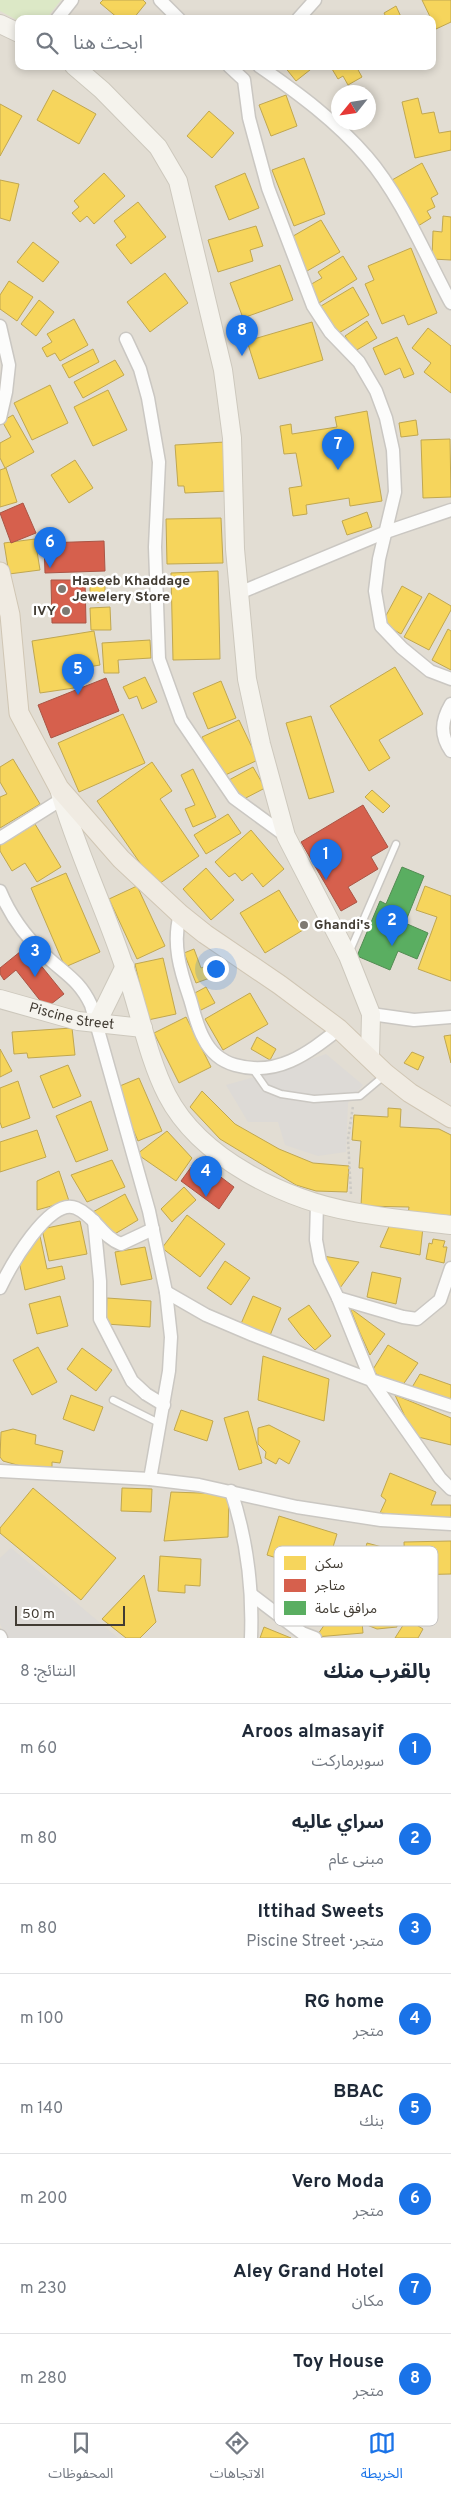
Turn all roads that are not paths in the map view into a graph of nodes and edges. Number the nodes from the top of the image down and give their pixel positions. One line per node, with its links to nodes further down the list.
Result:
1 (72, 0): 4 (street)
2 (160, 0): 5 (street)
3 (315, 0): 6 (street)
4 (60, 15)
5 (175, 15)
6 (302, 15)
7 (0, 24): 8 (main road)
8 (15, 31)
9 (79, 70): 21 (main road)
10 (233, 70): 13 (street)
11 (254, 70): 13 (street)
12 (264, 70): 14 (street)
13 (244, 80): 19 (street)
14 (450, 299)
15 (0, 326): 17 (street)
16 (126, 339): 26 (street)
17 (0, 418)
18 (451, 510): 19 (street)
19 (386, 532): 21 (street); 22 (street)
20 (0, 572): 25 (main road)
21 (239, 593): 26 (main road)
22 (451, 680)
23 (451, 704): 24 (street)
24 (451, 751)
25 (61, 793): 27 (street); 30 (main road); 32 (main road)
26 (286, 836): 31 (main road)
27 (0, 838)
28 (396, 844): 31 (lane)
29 (0, 891): 36 (street)
30 (180, 914): 38 (main road); 40 (street)
31 (348, 956): 34 (main road)
32 (125, 966): 36 (main road); 37 (main road)
33 (0, 999): 36 (main road, Piscine Street)
34 (371, 1014): 35 (street); 39 (main road)
35 (451, 1017)
36 (97, 1023): 37 (main road, Piscine Street); 46 (street)
37 (143, 1028): 43 (main road)
38 (339, 1029): 39 (main road); 40 (street)
39 (370, 1058): 41 (main road)
40 (251, 1068): 41 (lane)
41 (386, 1074): 42 (main road)
42 (451, 1118)
43 (317, 1203): 45 (main road); 50 (street)
44 (94, 1221): 46 (street); 48 (street); 53 (street)
45 (451, 1225)
46 (153, 1229): 49 (street)
47 (451, 1268): 50 (street)
48 (0, 1288)
49 (166, 1292): 51 (street); 53 (street)
50 (338, 1298): 51 (street)
51 (371, 1380): 54 (street); 58 (street)
52 (113, 1400): 55 (lane)
53 (164, 1405): 55 (street)
54 (451, 1406)
55 (161, 1424): 57 (street)
56 (0, 1472): 57 (street)
57 (150, 1479): 59 (street)
58 (451, 1489)
59 (231, 1491): 60 (street); 61 (street)
60 (451, 1524)
61 (252, 1595): 62 (street); 64 (street)
62 (274, 1612)
63 (293, 1626): 65 (street)
64 (251, 1638)
65 (315, 1638)

